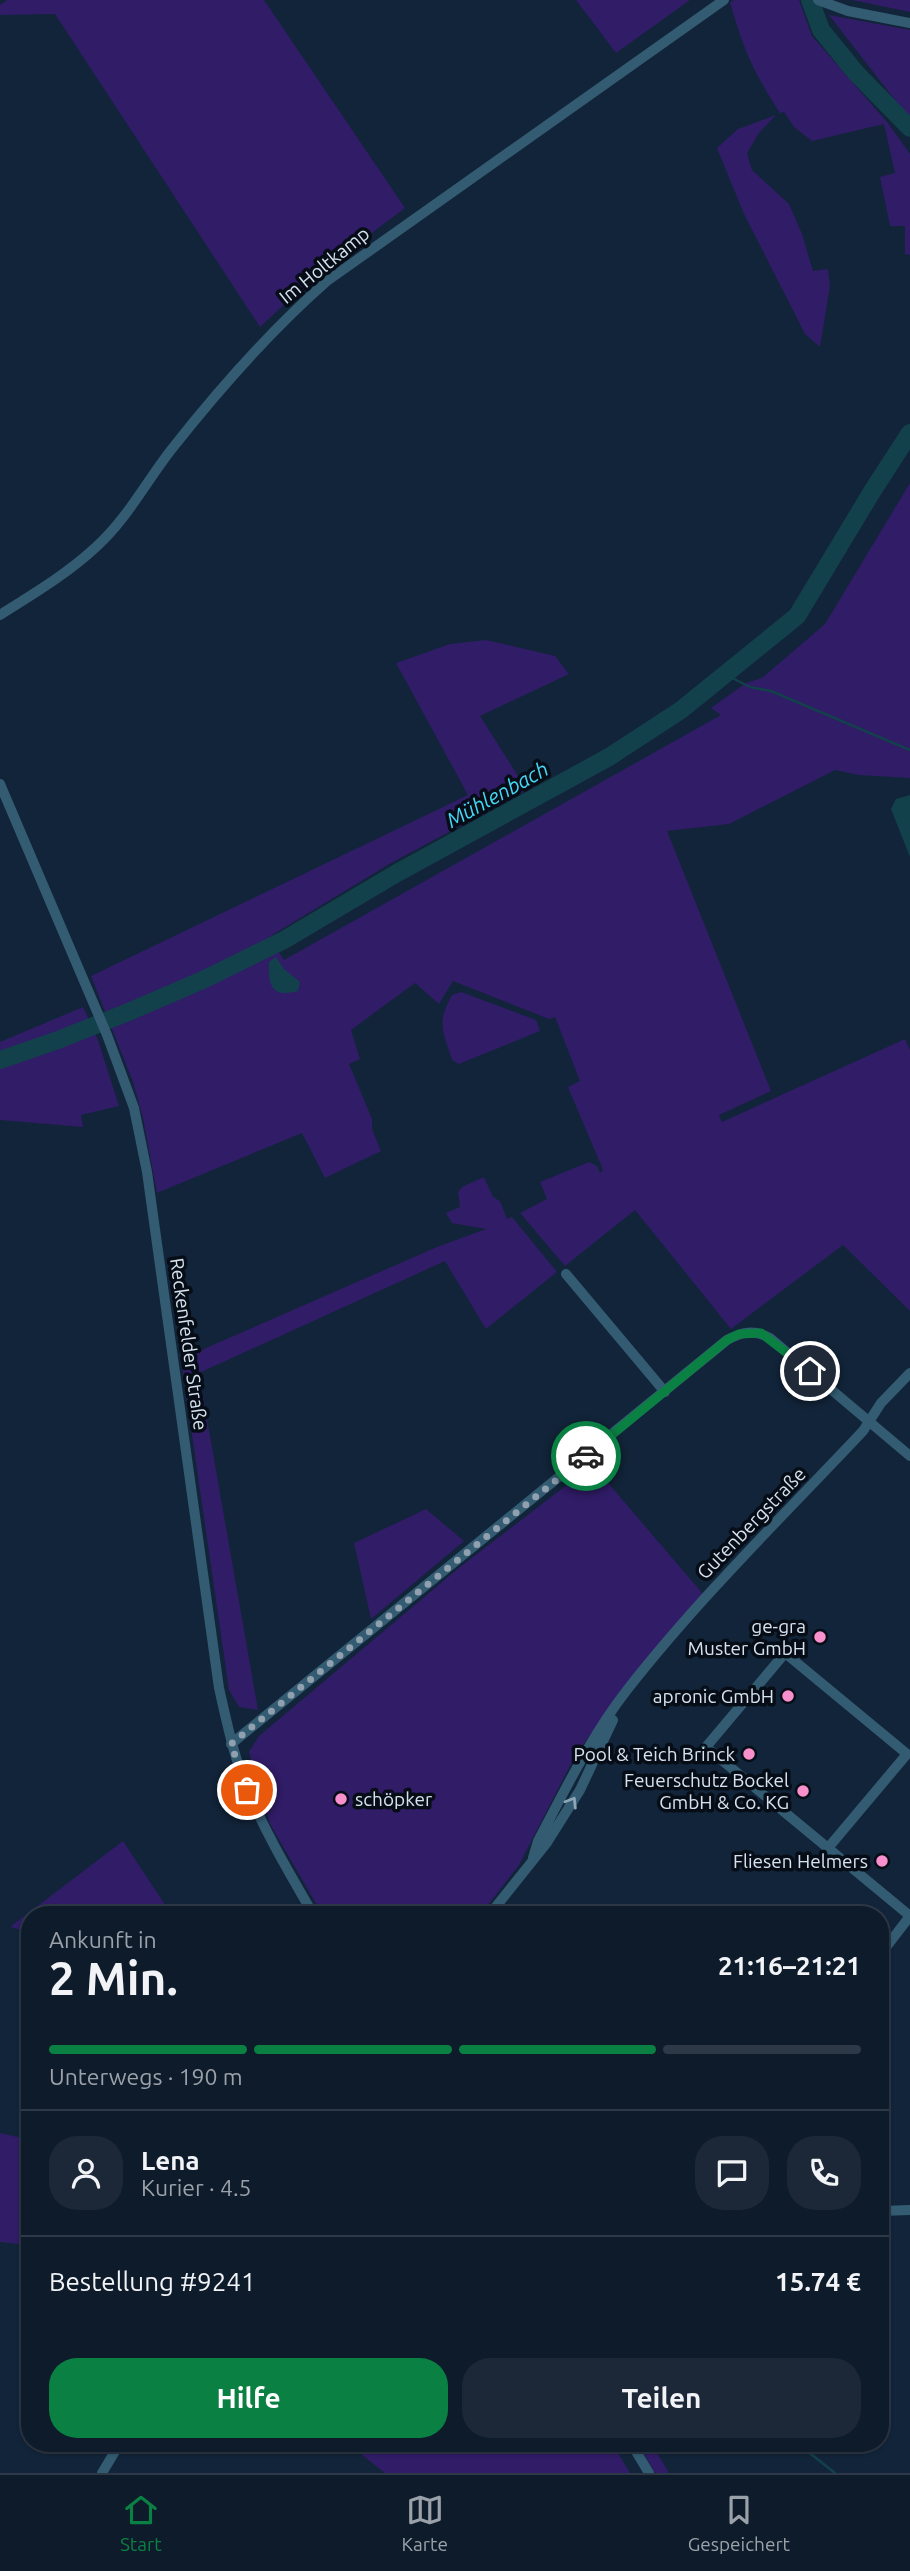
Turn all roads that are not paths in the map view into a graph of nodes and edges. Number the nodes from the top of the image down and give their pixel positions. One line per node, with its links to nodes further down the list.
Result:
1 (724, 0): 4 (street, Im Holtkamp)
2 (821, 1): 3 (street)
3 (910, 23)
4 (0, 615)
5 (0, 784): 11 (street, Reckenfelder Straße)
6 (566, 1274): 8 (street)
7 (910, 1373): 9 (street, Gutenbergstraße)
8 (665, 1392): 9 (street); 11 (street)
9 (870, 1421): 10 (street); 14 (street, Gutenbergstraße)
10 (910, 1455)
11 (231, 1744): 13 (street, Reckenfelder Straße)
12 (828, 1848): 12 (street); 15 (street)
13 (308, 1906)
14 (496, 1906)
15 (910, 1916): 16 (street)
16 (889, 1943)
17 (910, 2210): 18 (street)
18 (889, 2211)
19 (115, 2452): 21 (street)
20 (636, 2452): 22 (street)
21 (102, 2473)
22 (649, 2473)

